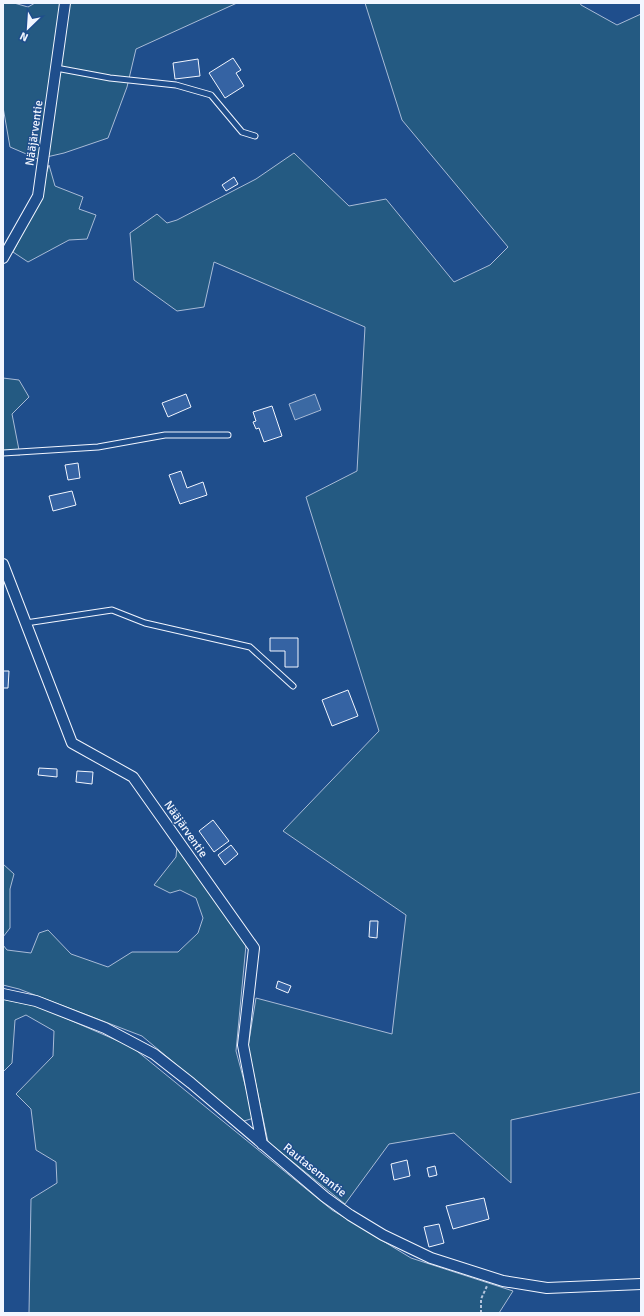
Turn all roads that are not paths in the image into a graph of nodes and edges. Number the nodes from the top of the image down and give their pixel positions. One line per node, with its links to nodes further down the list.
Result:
1 (65, 3): 2 (street, Nääjärventie)
2 (56, 68): 3 (lane); 4 (street, Nääjärventie)
3 (255, 136)
4 (3, 258)
5 (228, 435): 6 (lane)
6 (3, 453)
7 (3, 564): 8 (street, Nääjärventie)
8 (26, 623): 9 (lane); 11 (street, Nääjärventie)
9 (293, 686)
10 (3, 994): 11 (street, Rautasemantie)
11 (262, 1144): 12 (street, Rautasemantie)
12 (641, 1284)

